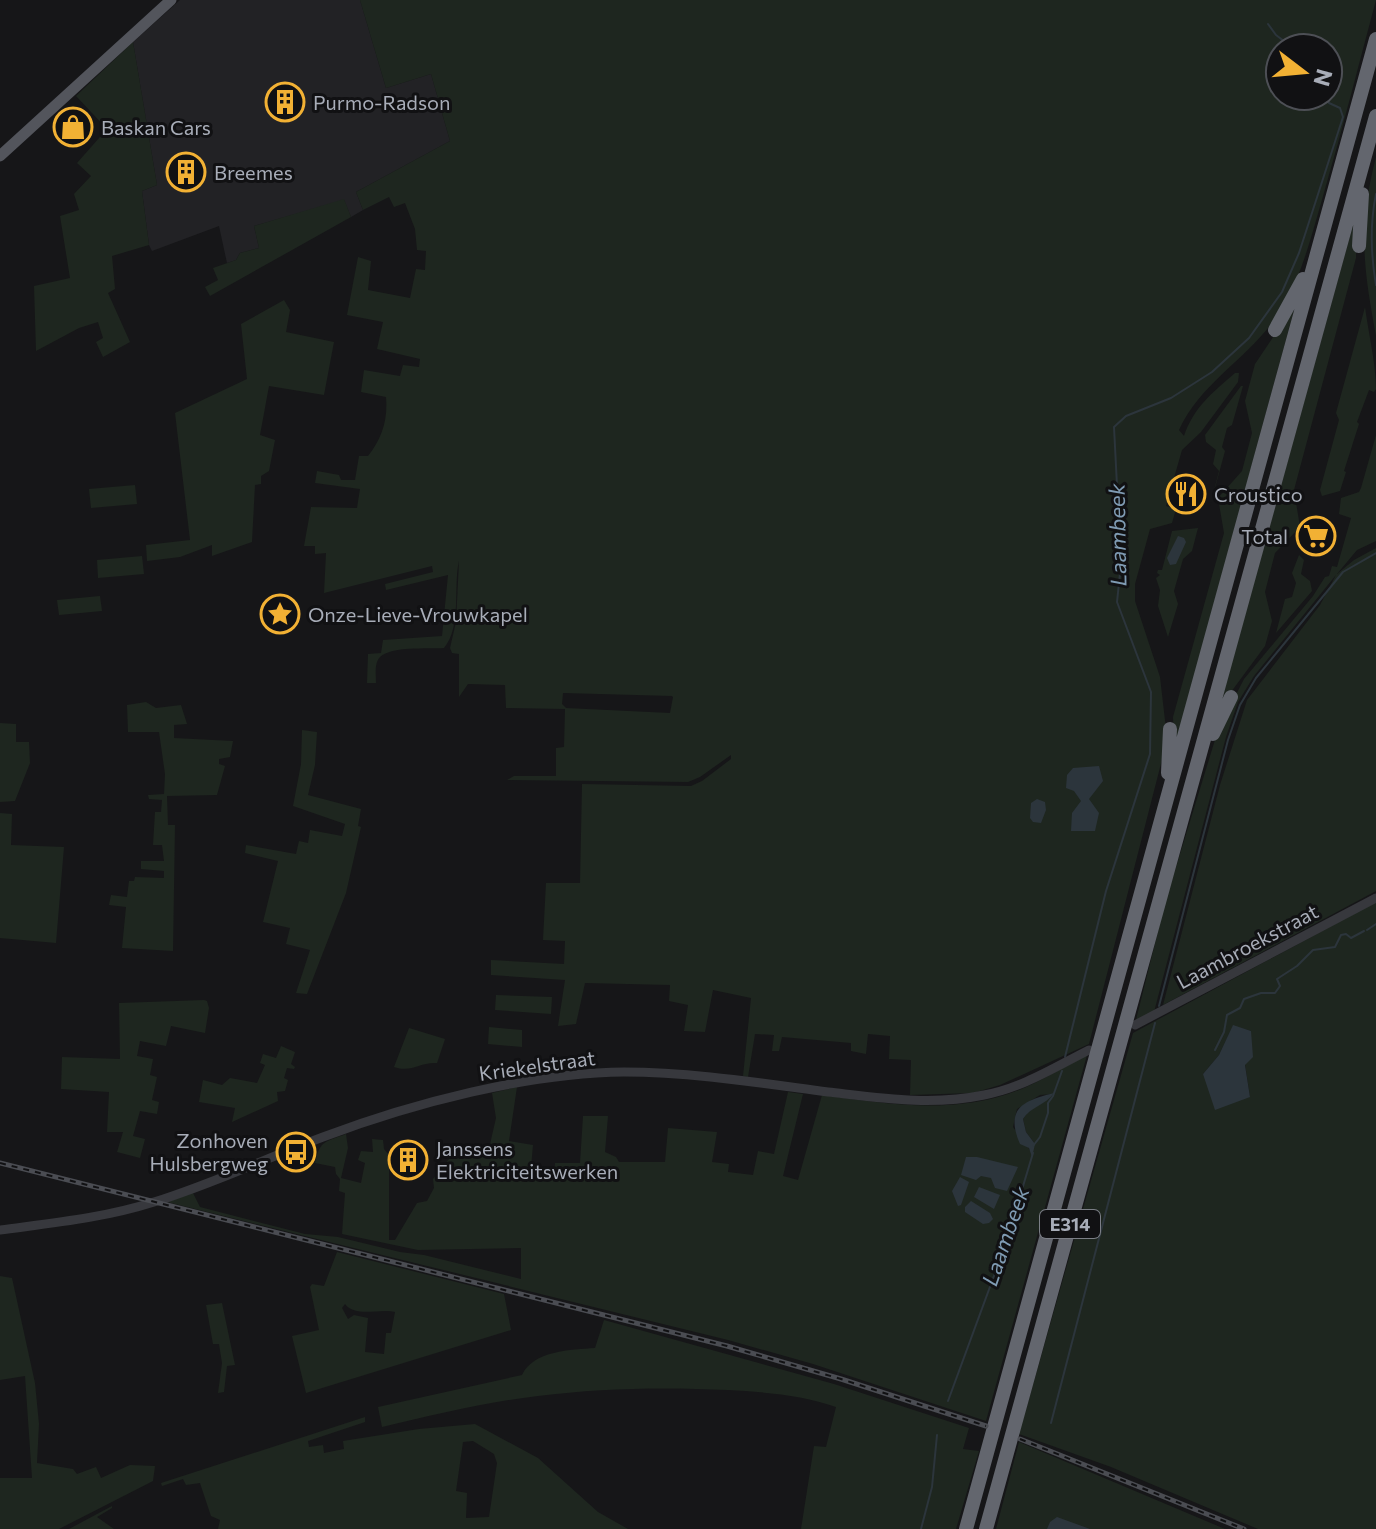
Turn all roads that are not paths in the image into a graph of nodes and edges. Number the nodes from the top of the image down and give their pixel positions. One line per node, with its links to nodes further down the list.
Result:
1 (171, 0): 3 (main road)
2 (1376, 39): 8 (highway, E314)
3 (58, 105): 5 (main road); 7 (main road)
4 (1376, 116): 6 (highway, E314)
5 (0, 156)
6 (1364, 159): 9 (highway); 13 (highway, E314)
7 (0, 165)
8 (1322, 239): 10 (highway); 14 (highway, E314)
9 (1359, 246)
10 (1275, 330)
11 (1231, 697): 13 (highway)
12 (1170, 729): 14 (highway)
13 (1191, 785): 20 (highway, E314)
14 (1170, 791): 19 (highway, E314)
15 (1376, 898): 16 (street, Laambroekstraat)
16 (1135, 1025)
17 (1089, 1050): 18 (street, Kriekelstraat)
18 (0, 1230)
19 (966, 1529)
20 (986, 1529)

